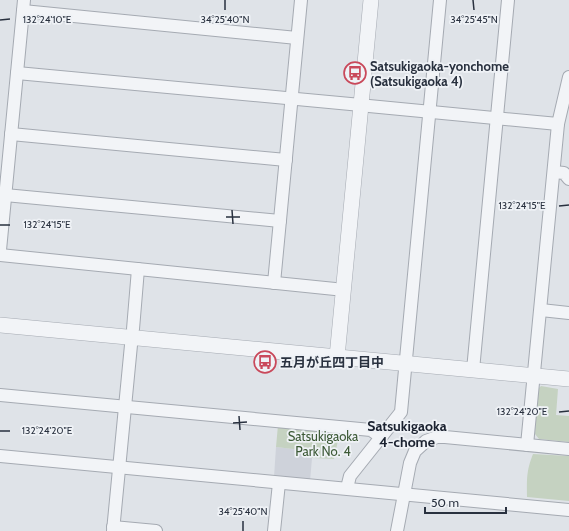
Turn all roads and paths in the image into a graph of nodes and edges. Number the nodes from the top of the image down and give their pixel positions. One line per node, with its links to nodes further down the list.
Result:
1 (301, 0): 6 (street)
2 (371, 0): 10 (street)
3 (440, 0): 11 (street)
4 (508, 0): 12 (street)
5 (23, 6): 6 (street); 7 (street)
6 (297, 38): 9 (street)
7 (17, 73): 9 (street); 14 (street)
8 (569, 77): 13 (street)
9 (292, 99): 10 (street); 15 (street)
10 (365, 106): 11 (street); 30 (street)
11 (430, 112): 12 (street); 31 (street)
12 (497, 118): 13 (street); 32 (street)
13 (558, 124): 16 (street)
14 (11, 134): 15 (street); 18 (street)
15 (286, 160): 19 (street)
16 (554, 172): 17 (street); 25 (street)
17 (569, 179)
18 (5, 194): 19 (street); 20 (street)
19 (280, 221): 23 (street)
20 (0, 250)
21 (0, 255): 22 (street)
22 (138, 269): 23 (street); 28 (street)
23 (274, 283): 24 (street)
24 (335, 289)
25 (541, 310): 26 (street); 33 (street)
26 (569, 313)
27 (0, 325): 30 (street)
28 (133, 329)
29 (131, 345): 36 (street)
30 (337, 357): 31 (street)
31 (406, 363): 32 (street); 37 (street)
32 (473, 370): 33 (street)
33 (534, 376): 34 (street); 38 (street)
34 (569, 379)
35 (0, 395): 36 (street)
36 (125, 406): 37 (street); 41 (street)
37 (381, 437): 43 (street)
38 (527, 445): 39 (street); 44 (street)
39 (569, 449)
40 (0, 456): 41 (street)
41 (119, 467): 42 (street); 46 (street)
42 (279, 483): 43 (street); 48 (street)
43 (347, 488): 44 (street)
44 (404, 494): 45 (street); 49 (street)
45 (569, 510)
46 (113, 529): 47 (street)
47 (156, 531)
48 (274, 531)
49 (397, 531)

